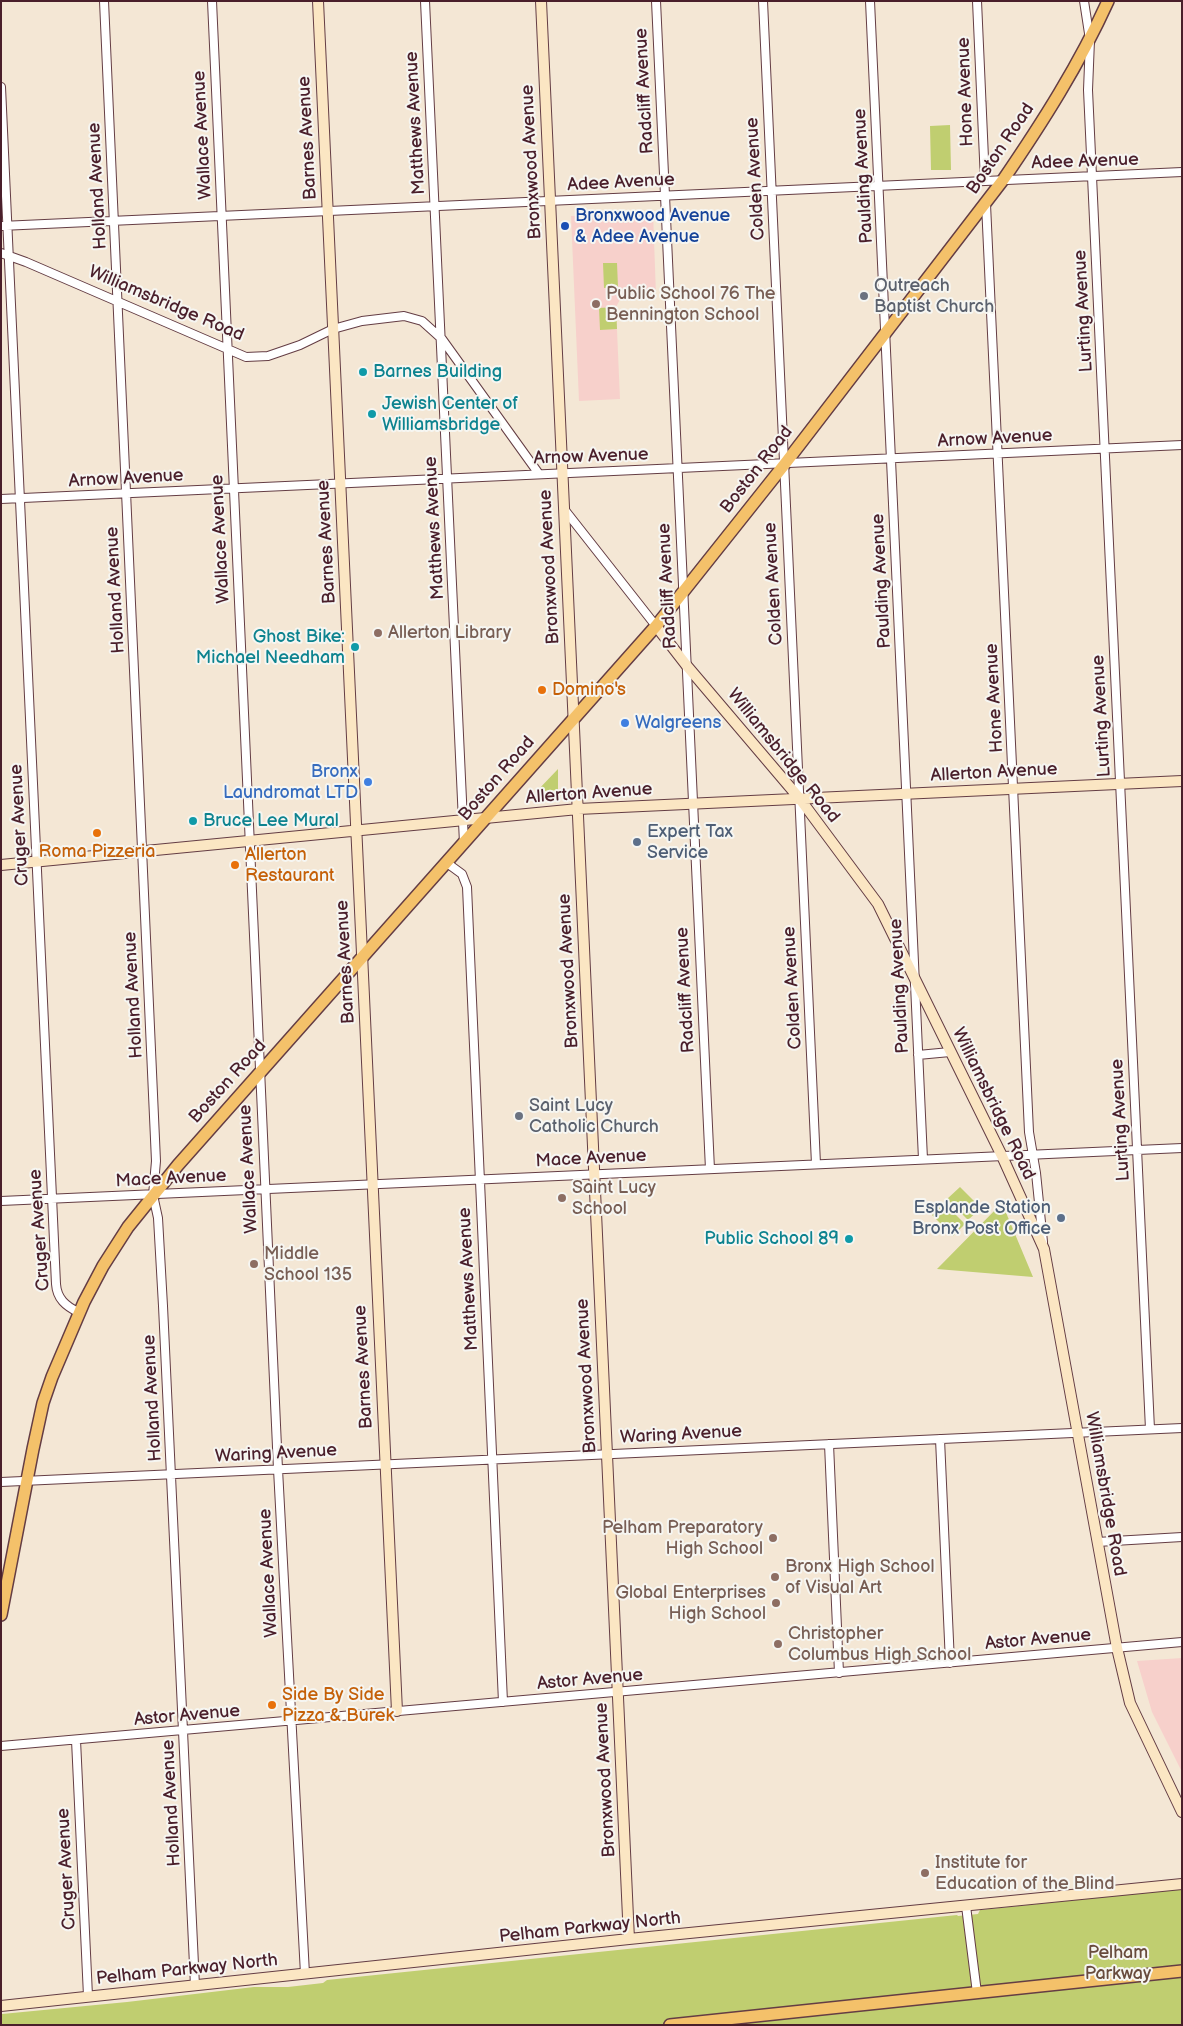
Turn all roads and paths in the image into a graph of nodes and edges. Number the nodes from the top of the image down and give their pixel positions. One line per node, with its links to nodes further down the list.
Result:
1 (104, 1): 26 (street, Holland Avenue)
2 (212, 1): 25 (street, Wallace Avenue)
3 (318, 1): 24 (street, Barnes Avenue)
4 (425, 1): 23 (street, Matthews Avenue)
5 (541, 1): 21 (street, Bronxwood Avenue)
6 (656, 1): 20 (street, Radcliff Avenue)
7 (763, 1): 19 (street, Colden Avenue)
8 (870, 1): 18 (street, Paulding Avenue)
9 (977, 1): 17 (street, Hone Avenue)
10 (1084, 1): 12 (street, Lurting Avenue)
11 (1108, 1): 12 (main road, Boston Road)
12 (1090, 40): 15 (street, Lurting Avenue); 16 (main road, Boston Road)
13 (1, 87): 27 (street, Cruger Avenue)
14 (1182, 172): 15 (street, Adee Avenue)
15 (1093, 176): 16 (street, Adee Avenue); 35 (street, Lurting Avenue)
16 (1003, 180): 17 (street, Adee Avenue); 22 (main road, Boston Road)
17 (985, 181): 18 (street, Adee Avenue)
18 (879, 186): 19 (street, Adee Avenue); 31 (street, Paulding Avenue)
19 (772, 191): 20 (street, Adee Avenue); 38 (street, Colden Avenue)
20 (665, 196): 21 (street, Adee Avenue); 39 (street, Radcliff Avenue)
21 (550, 201): 23 (street, Adee Avenue); 41 (street, Bronxwood Avenue)
22 (986, 204): 31 (main road, Boston Road); 36 (street, Hone Avenue)
23 (435, 206): 24 (street, Adee Avenue); 32 (street, Matthews Avenue)
24 (328, 211): 25 (street, Adee Avenue); 30 (street, Barnes Avenue)
25 (221, 216): 26 (street, Adee Avenue); 33 (street, Wallace Avenue)
26 (114, 221): 27 (street, Adee Avenue); 29 (street, Holland Avenue)
27 (4, 226): 28 (street, Cruger Avenue)
28 (5, 254): 29 (street, Williamsbridge Road); 46 (street, Cruger Avenue)
29 (118, 302): 33 (street, Williamsbridge Road); 45 (street, Holland Avenue)
30 (333, 329): 32 (street, Williamsbridge Road); 33 (street, Williamsbridge Road); 43 (street, Barnes Avenue)
31 (886, 333): 37 (street, Paulding Avenue); 38 (main road, Boston Road)
32 (442, 339): 40 (street, Williamsbridge Road); 42 (street, Matthews Avenue)
33 (227, 350): 44 (street, Wallace Avenue)
34 (1182, 446): 35 (street, Arnow Avenue)
35 (1105, 449): 36 (street, Arnow Avenue); 54 (street, Lurting Avenue)
36 (998, 454): 37 (street, Arnow Avenue); 55 (street, Hone Avenue)
37 (891, 458): 38 (street, Arnow Avenue); 56 (street, Paulding Avenue)
38 (784, 465): 39 (street, Arnow Avenue); 49 (main road, Boston Road); 57 (street, Colden Avenue)
39 (678, 469): 41 (street, Arnow Avenue); 49 (street, Radcliff Avenue)
40 (539, 474): 41 (street, Arnow Avenue); 42 (street, Arnow Avenue)
41 (562, 474): 48 (street, Bronxwood Avenue)
42 (447, 479): 43 (street, Arnow Avenue); 61 (street, Matthews Avenue)
43 (340, 484): 44 (street, Arnow Avenue); 62 (street, Barnes Avenue)
44 (234, 489): 45 (street, Arnow Avenue); 63 (street, Wallace Avenue)
45 (127, 494): 46 (street, Arnow Avenue); 65 (street, Holland Avenue)
46 (20, 498): 47 (street, Arnow Avenue); 66 (street, Cruger Avenue)
47 (1, 499)
48 (564, 509): 50 (street, Williamsbridge Road); 52 (street, Bronxwood Avenue)
49 (683, 594): 50 (main road, Boston Road); 51 (street, Radcliff Avenue)
50 (656, 626): 51 (street, Williamsbridge Road); 52 (main road, Boston Road)
51 (687, 666): 57 (street, Williamsbridge Road); 58 (street, Radcliff Avenue)
52 (574, 718): 59 (street, Bronxwood Avenue); 60 (main road, Boston Road)
53 (1182, 781): 54 (street, Allerton Avenue)
54 (1120, 784): 55 (street, Allerton Avenue); 75 (street, Lurting Avenue)
55 (1014, 789): 56 (street, Allerton Avenue); 76 (street, Hone Avenue)
56 (906, 794): 57 (street, Allerton Avenue); 70 (street, Paulding Avenue)
57 (800, 799): 58 (street, Allerton Avenue); 70 (street, Williamsbridge Road); 79 (street, Colden Avenue)
58 (693, 803): 59 (street, Allerton Avenue); 80 (street, Radcliff Avenue)
59 (578, 809): 60 (street, Allerton Avenue); 81 (street, Bronxwood Avenue)
60 (487, 818): 61 (street, Allerton Avenue); 64 (main road, Boston Road)
61 (463, 820): 62 (street, Allerton Avenue); 64 (street, Matthews Avenue)
62 (356, 830): 63 (street, Allerton Avenue); 69 (street, Barnes Avenue)
63 (249, 841): 65 (street, Allerton Avenue); 73 (street, Wallace Avenue)
64 (464, 843): 67 (main road, Boston Road)
65 (143, 851): 66 (street, Allerton Avenue); 85 (street, Holland Avenue)
66 (36, 862): 68 (street, Allerton Avenue); 86 (street, Cruger Avenue)
67 (447, 862): 69 (main road, Boston Road); 82 (street, Matthews Avenue)
68 (1, 865)
69 (362, 958): 73 (main road, Boston Road); 83 (street, Barnes Avenue)
70 (915, 980): 71 (street, Williamsbridge Road); 72 (street, Paulding Avenue)
71 (950, 1052): 72 (street); 77 (street, Williamsbridge Road)
72 (918, 1055): 78 (street, Paulding Avenue)
73 (260, 1073): 84 (street, Wallace Avenue); 85 (main road, Boston Road)
74 (1182, 1148): 75 (street, Mace Avenue)
75 (1137, 1150): 76 (street, Mace Avenue); 91 (street, Lurting Avenue)
76 (1033, 1154): 77 (street, Mace Avenue); 88 (street, Hone Avenue)
77 (1002, 1156): 78 (street, Mace Avenue); 88 (street, Williamsbridge Road)
78 (923, 1160): 79 (street, Mace Avenue)
79 (816, 1164): 80 (street, Mace Avenue)
80 (710, 1169): 81 (street, Mace Avenue)
81 (594, 1174): 82 (street, Mace Avenue); 95 (street, Bronxwood Avenue)
82 (479, 1180): 83 (street, Mace Avenue); 96 (street, Matthews Avenue)
83 (372, 1184): 84 (street, Mace Avenue); 97 (street, Barnes Avenue)
84 (266, 1190): 85 (street, Mace Avenue); 98 (street, Wallace Avenue)
85 (153, 1195): 86 (street, Mace Avenue); 89 (main road, Boston Road); 99 (street, Holland Avenue)
86 (52, 1199): 87 (street, Mace Avenue); 89 (street, Cruger Avenue)
87 (1, 1202)
88 (1044, 1249): 92 (street, Williamsbridge Road)
89 (78, 1312): 100 (main road, Boston Road)
90 (1182, 1428): 91 (street, Waring Avenue)
91 (1150, 1429): 92 (street, Waring Avenue)
92 (1077, 1432): 93 (street, Waring Avenue); 103 (street, Williamsbridge Road)
93 (940, 1439): 94 (street, Waring Avenue); 107 (street)
94 (829, 1444): 95 (street, Waring Avenue); 108 (street)
95 (606, 1454): 96 (street, Waring Avenue); 109 (street, Bronxwood Avenue)
96 (492, 1459): 97 (street, Waring Avenue); 110 (street, Matthews Avenue)
97 (385, 1464): 98 (street, Waring Avenue); 111 (street, Barnes Avenue)
98 (278, 1469): 99 (street, Waring Avenue); 112 (street, Wallace Avenue)
99 (172, 1474): 100 (street, Waring Avenue); 113 (street, Holland Avenue)
100 (27, 1480): 101 (street, Waring Avenue); 104 (main road, Boston Road)
101 (1, 1482)
102 (1182, 1537): 103 (street)
103 (1097, 1542): 106 (street, Williamsbridge Road)
104 (1, 1615)
105 (1182, 1642): 106 (street, Astor Avenue)
106 (1117, 1648): 107 (street, Astor Avenue); 116 (street, Williamsbridge Road)
107 (950, 1663): 108 (street, Astor Avenue)
108 (840, 1673): 109 (street, Astor Avenue)
109 (618, 1693): 110 (street, Astor Avenue); 119 (street, Bronxwood Avenue)
110 (503, 1702): 111 (street, Astor Avenue)
111 (396, 1711): 112 (street, Astor Avenue)
112 (292, 1721): 113 (street, Astor Avenue); 121 (street, Wallace Avenue)
113 (183, 1731): 114 (street, Astor Avenue); 122 (street, Holland Avenue)
114 (76, 1740): 115 (street, Astor Avenue); 124 (street, Cruger Avenue)
115 (1, 1746)
116 (1182, 1812)
117 (1182, 1884): 118 (street, Pelham Parkway North)
118 (966, 1906): 119 (street, Pelham Parkway North); 123 (street)
119 (630, 1939): 121 (street, Pelham Parkway North)
120 (1182, 1971): 123 (main road)
121 (305, 1974): 122 (street, Pelham Parkway North)
122 (195, 1986): 124 (street, Pelham Parkway North)
123 (977, 1993): 126 (main road)
124 (88, 1996): 125 (street, Pelham Parkway North)
125 (1, 2006)
126 (670, 2025)

